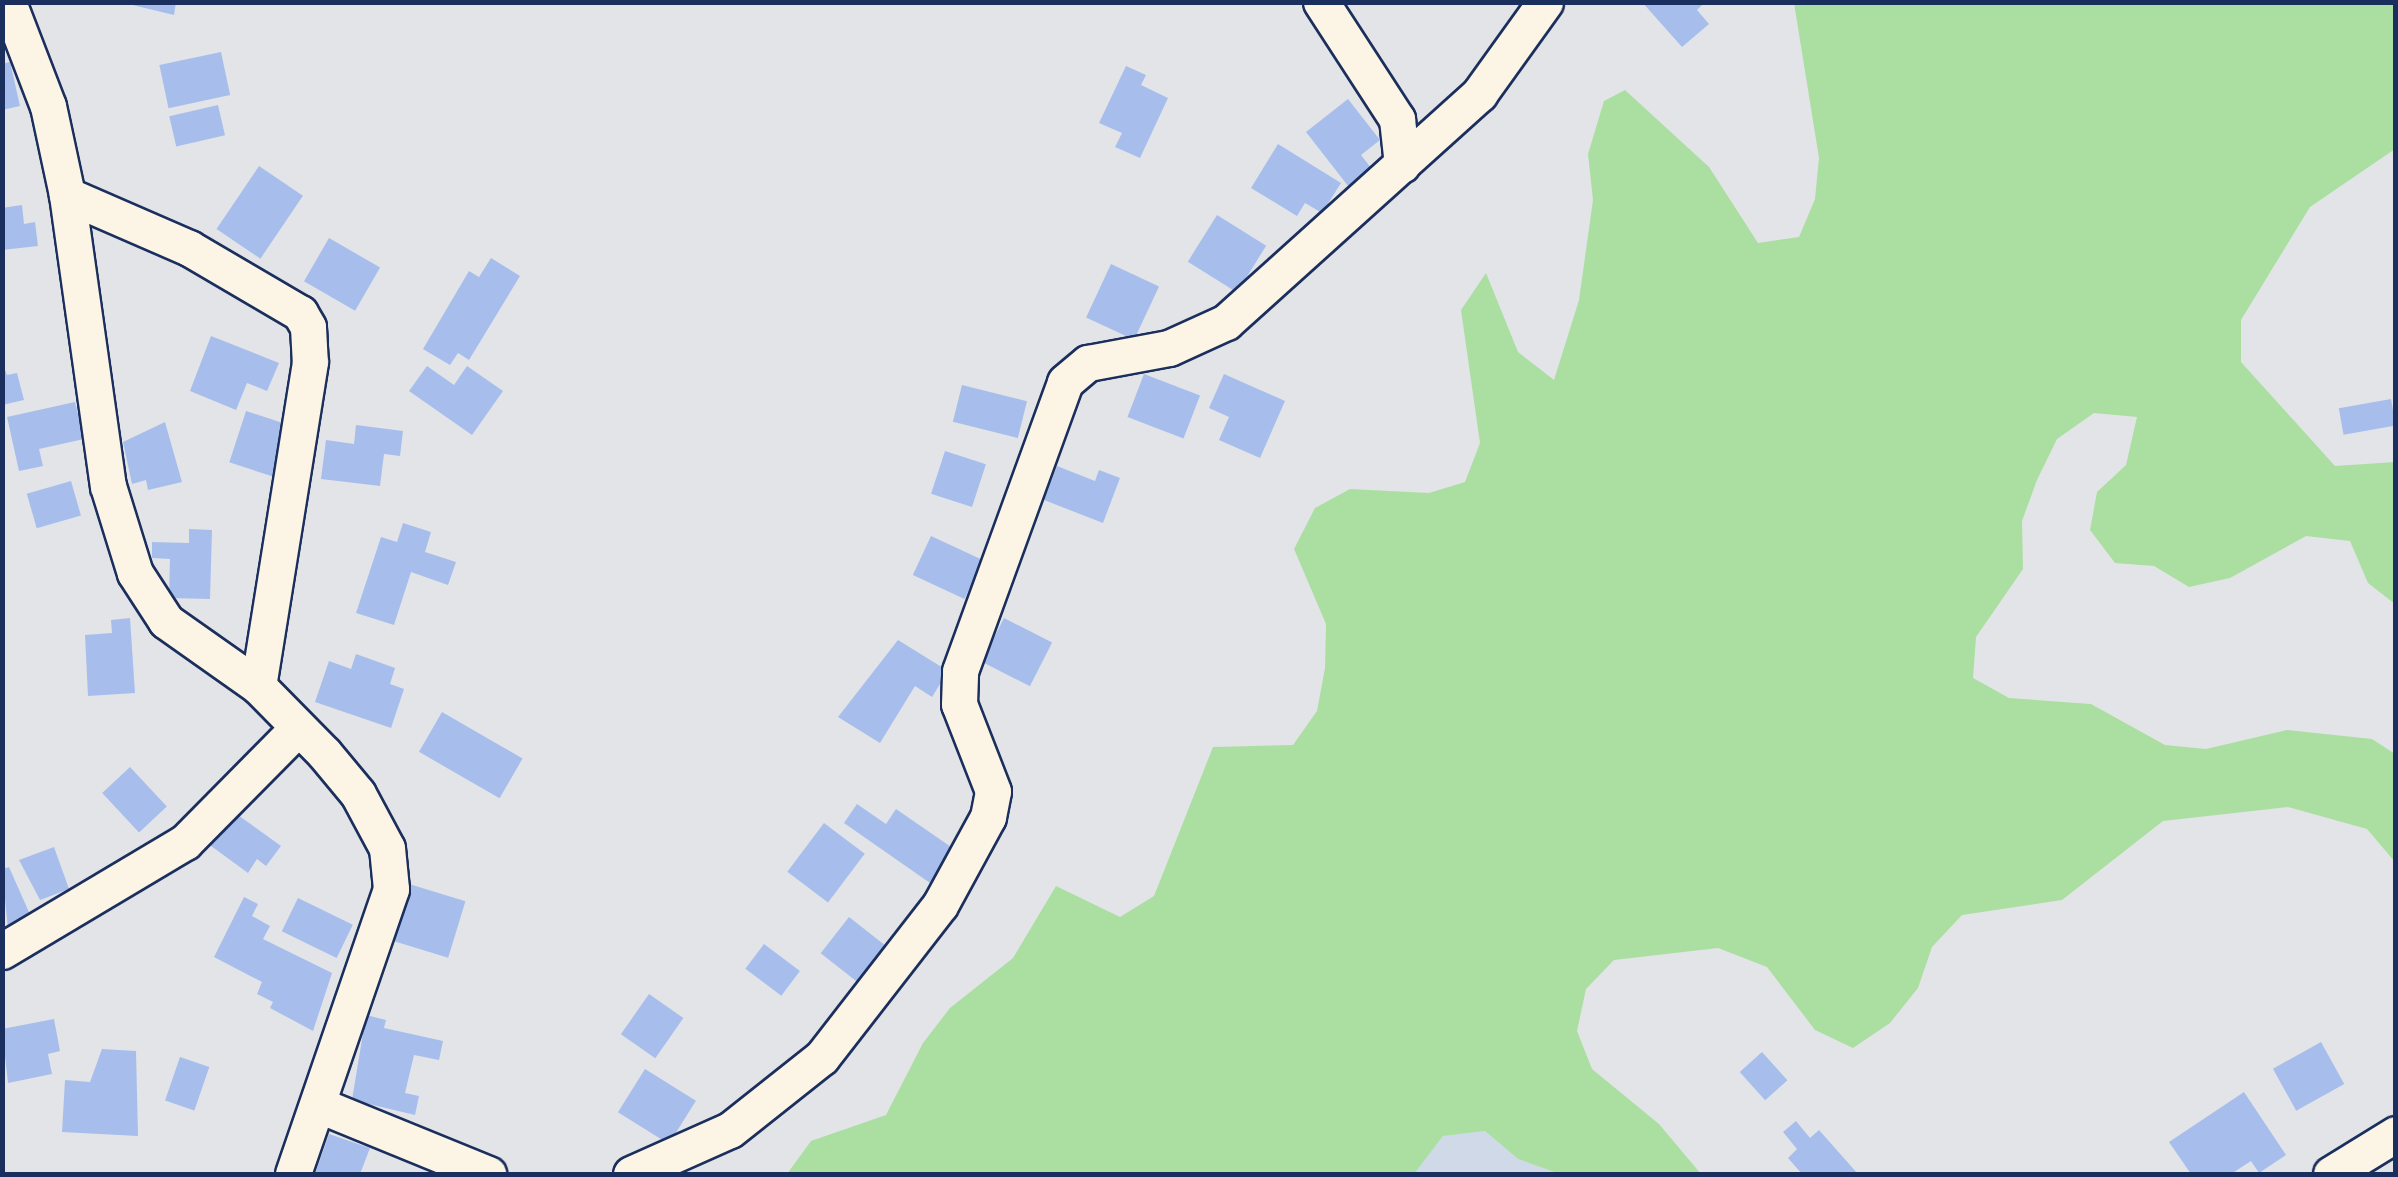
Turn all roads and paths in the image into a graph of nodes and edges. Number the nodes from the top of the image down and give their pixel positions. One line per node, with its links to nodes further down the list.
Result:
1 (8, 2): 5 (street)
2 (1321, 2): 4 (street)
3 (1543, 4): 4 (street)
4 (1402, 165): 13 (street)
5 (67, 195): 6 (street); 6 (street)
6 (258, 686): 7 (street)
7 (294, 731): 8 (street); 9 (street)
8 (2, 951)
9 (319, 1105): 11 (street); 12 (street)
10 (2396, 1134): 14 (street)
11 (293, 1174)
12 (488, 1174)
13 (632, 1174)
14 (2331, 1174)

